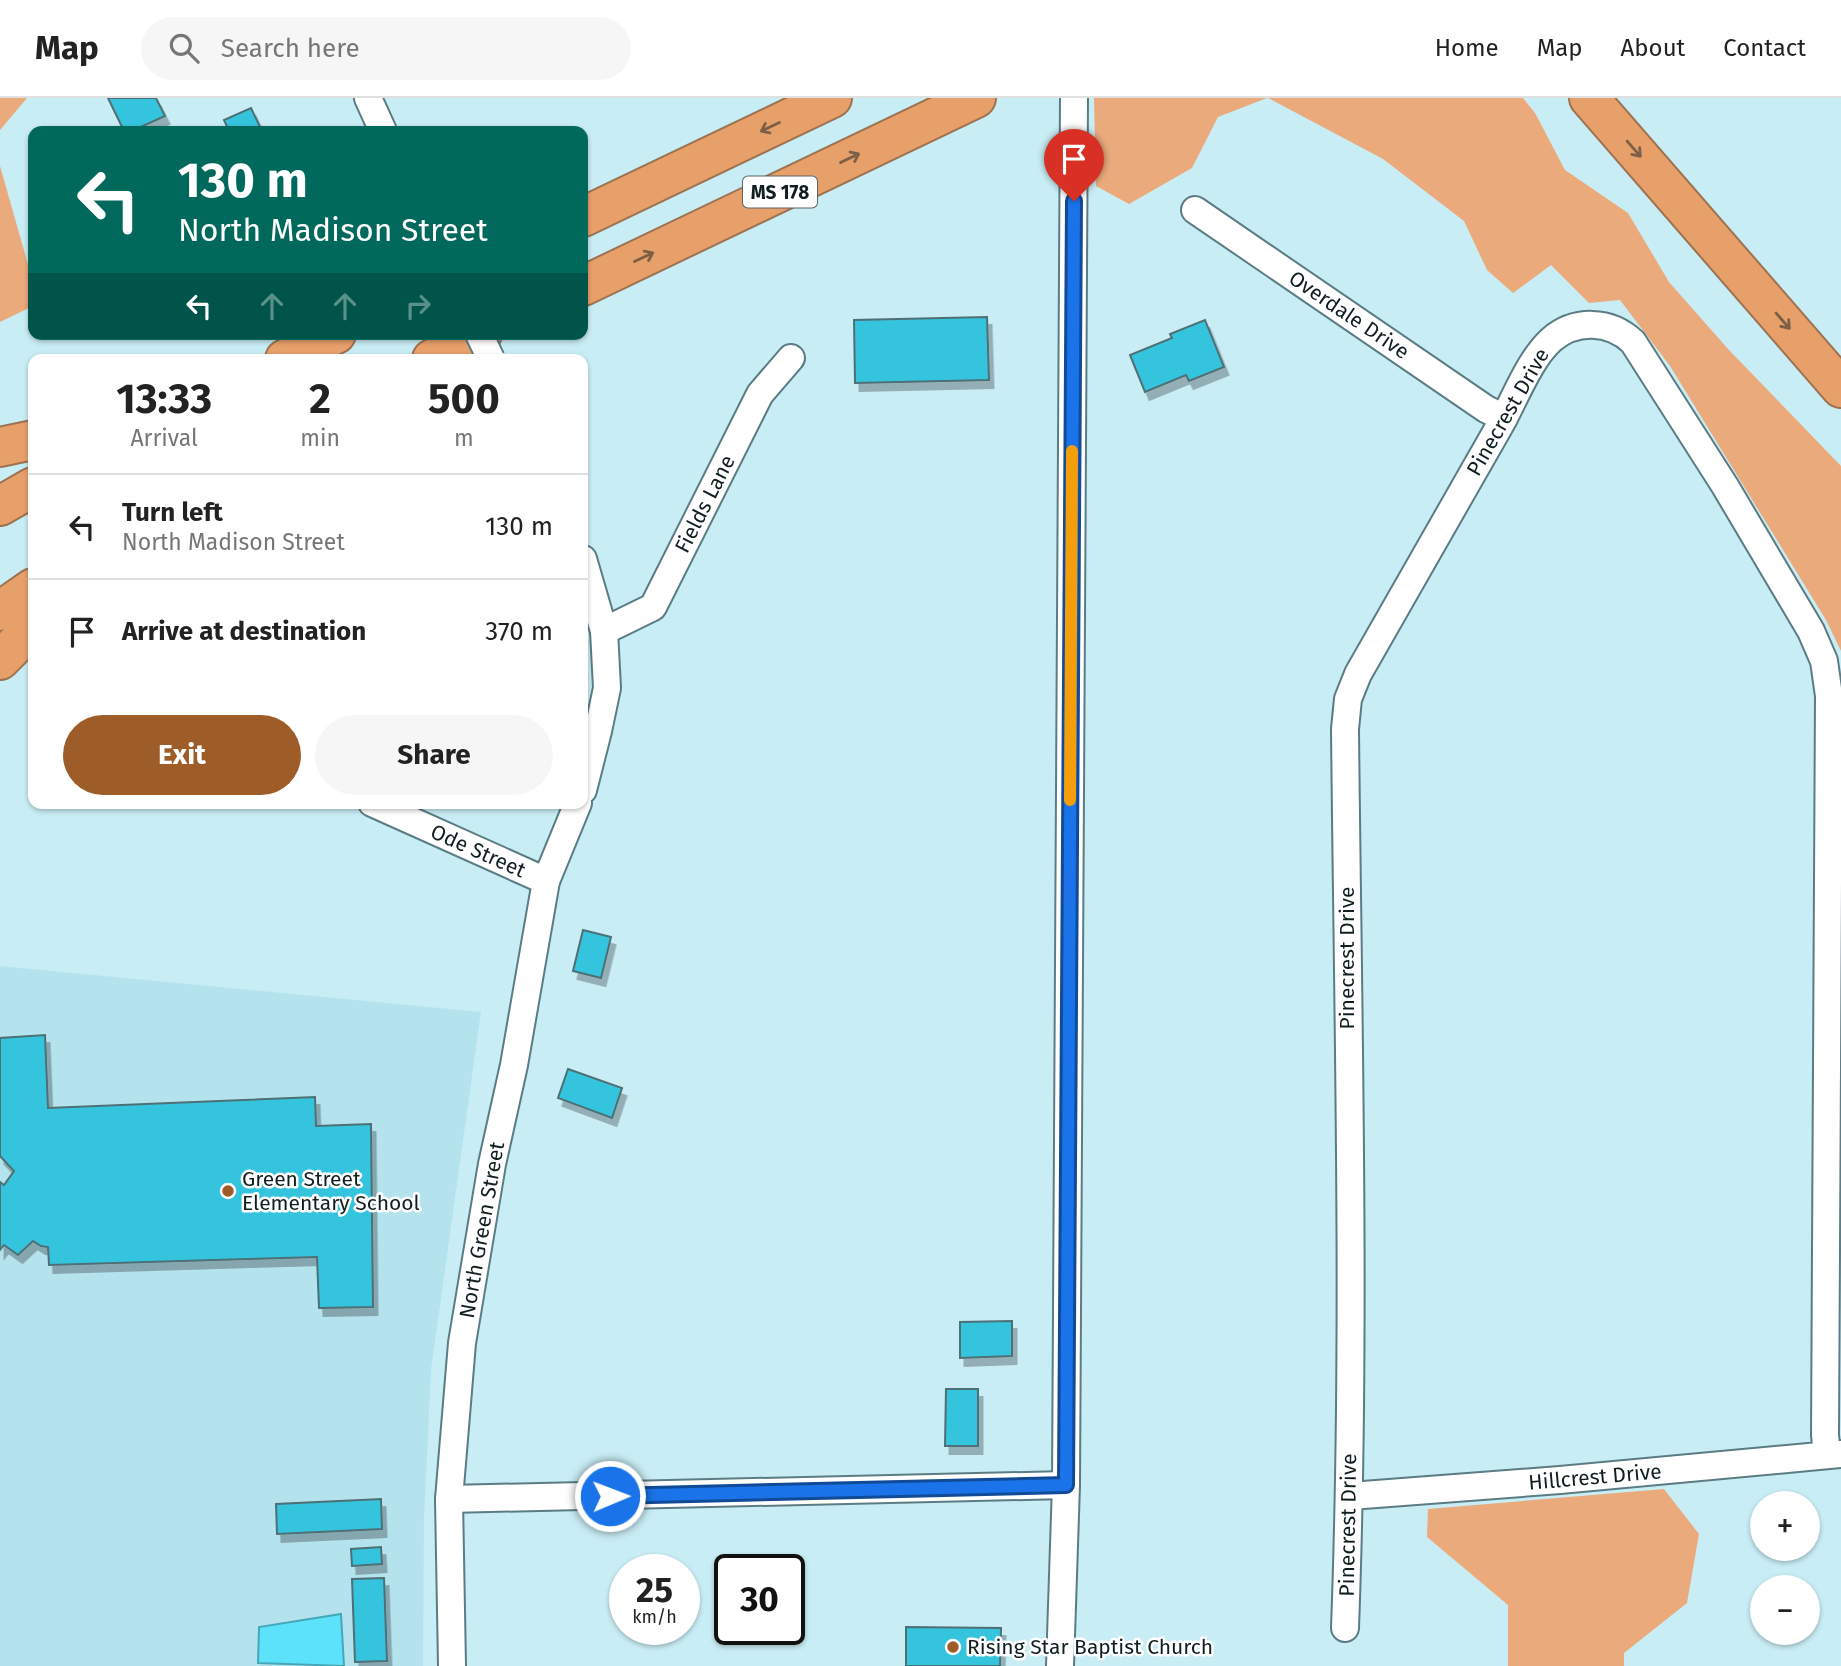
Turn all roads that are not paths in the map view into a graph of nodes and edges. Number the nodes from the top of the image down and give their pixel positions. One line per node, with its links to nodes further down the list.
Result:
1 (368, 98): 6 (street)
2 (832, 98): 8 (highway, one-way to 8)
3 (976, 98): 9 (highway, MS 178, one-way to 3)
4 (1074, 98): 32 (street)
5 (1589, 98): 15 (highway, one-way to 15)
6 (381, 126)
7 (1195, 210): 16 (street, Overdale Drive)
8 (588, 215)
9 (588, 284)
10 (325, 340): 12 (highway)
11 (469, 340): 13 (highway)
12 (295, 354)
13 (442, 354)
14 (791, 358): 24 (street, Fields Lane)
15 (1841, 388)
16 (1504, 418): 31 (street, Pinecrest Drive); 33 (street, Pinecrest Drive)
17 (28, 441): 18 (highway)
18 (0, 447)
19 (28, 490): 20 (highway)
20 (0, 506)
21 (588, 576): 24 (street)
22 (28, 591): 23 (highway)
23 (0, 611)
24 (604, 631): 27 (street)
25 (28, 632): 26 (highway)
26 (0, 660)
27 (588, 770)
28 (385, 809): 30 (street, Ode Street)
29 (576, 809): 30 (street, North Green Street)
30 (546, 881): 34 (street, North Green Street)
31 (1834, 1455): 33 (street, Hillcrest Drive)
32 (1066, 1485): 34 (street); 37 (street)
33 (1350, 1496): 35 (street, Pinecrest Drive)
34 (449, 1499): 36 (street, North Green Street)
35 (1345, 1628)
36 (452, 1666)
37 (1060, 1666)

